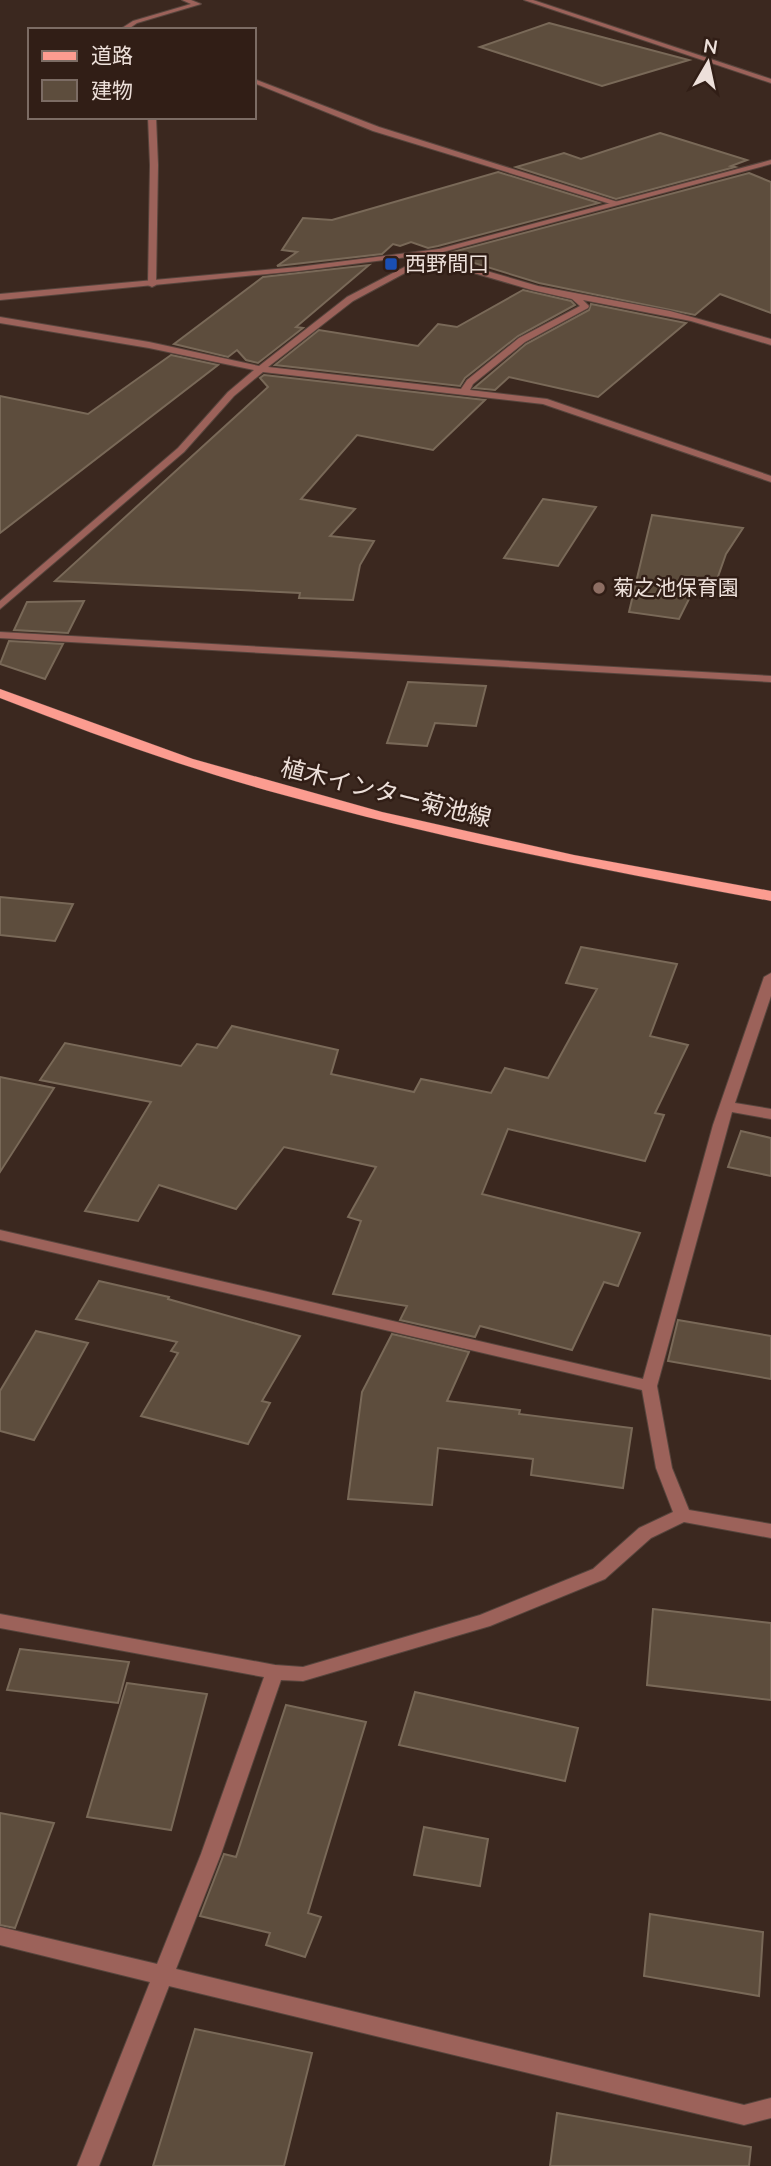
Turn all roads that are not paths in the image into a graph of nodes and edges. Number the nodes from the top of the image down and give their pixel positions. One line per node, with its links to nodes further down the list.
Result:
1 (185, 0): 3 (street)
2 (527, 0): 4 (street)
3 (125, 28)
4 (771, 81)
5 (256, 82): 8 (street)
6 (152, 119): 11 (street)
7 (771, 162): 8 (street)
8 (617, 203): 9 (street)
9 (439, 251): 10 (street); 11 (street)
10 (427, 257): 13 (street); 16 (street)
11 (152, 285): 12 (street)
12 (0, 297)
13 (575, 297): 15 (street); 17 (street)
14 (0, 320): 16 (street)
15 (771, 342)
16 (262, 369): 17 (street); 19 (street)
17 (465, 390): 18 (street)
18 (771, 479)
19 (0, 606)
20 (0, 635): 21 (street)
21 (771, 678)
22 (0, 693): 23 (main road, 植木インター菊池線)
23 (771, 896)
24 (771, 977): 25 (street)
25 (726, 1106): 26 (street); 28 (street)
26 (771, 1114)
27 (0, 1235): 28 (street)
28 (649, 1386): 29 (street)
29 (684, 1516): 30 (street); 32 (street)
30 (771, 1531)
31 (0, 1621): 32 (street)
32 (275, 1672): 34 (street)
33 (0, 1936): 34 (street)
34 (163, 1974): 35 (street); 36 (street)
35 (771, 2108)
36 (88, 2166)

